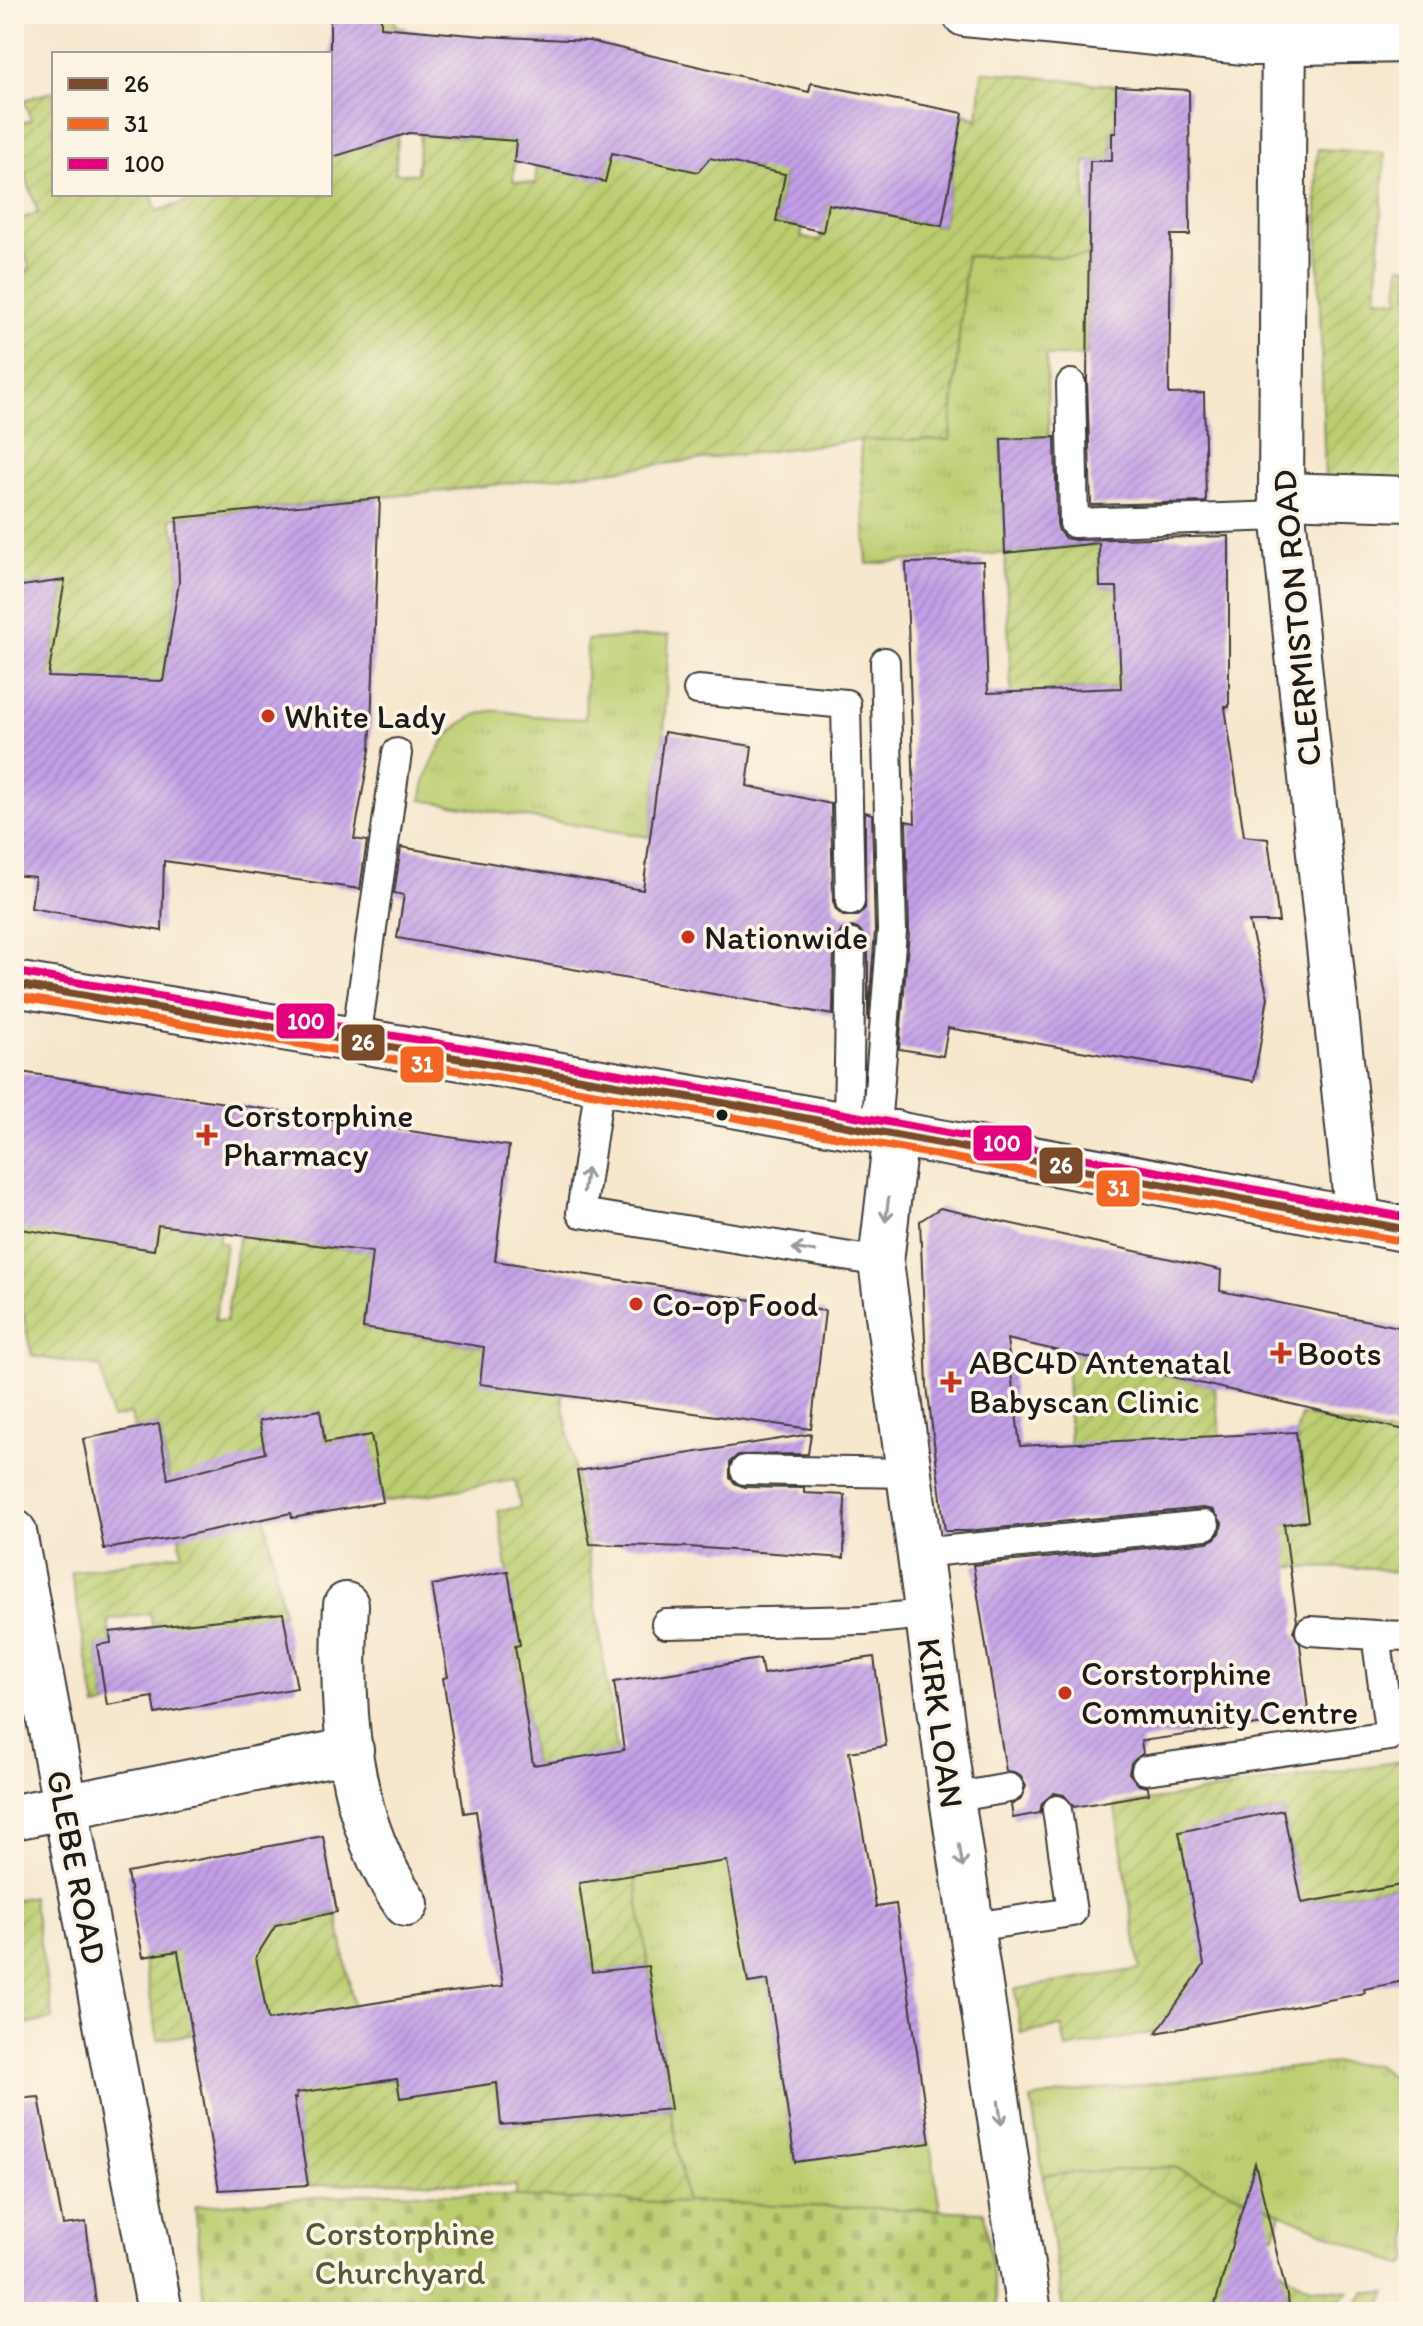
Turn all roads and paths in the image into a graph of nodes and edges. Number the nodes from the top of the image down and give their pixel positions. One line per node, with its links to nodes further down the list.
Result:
1 (965, 14): 2 (street)
2 (1284, 29): 3 (street); 6 (street, CLERMISTON ROAD)
3 (1409, 40)
4 (1071, 384): 6 (lane)
5 (1409, 499): 6 (street)
6 (1282, 506): 16 (street, CLERMISTON ROAD)
7 (885, 662): 15 (lane)
8 (698, 690): 10 (lane)
9 (397, 753): 13 (lane)
10 (850, 901)
11 (851, 944): 15 (lane)
12 (14, 984): 13 (street)
13 (356, 1039): 14 (street)
14 (600, 1082): 15 (street); 18 (lane, one-way to 14)
15 (873, 1128): 16 (street); 18 (street, KIRK LOAN, one-way to 18)
16 (1358, 1220): 17 (street)
17 (1409, 1230)
18 (881, 1262): 20 (street, KIRK LOAN)
19 (745, 1470): 20 (lane)
20 (909, 1473): 23 (street, KIRK LOAN)
21 (1205, 1525): 23 (lane)
22 (14, 1532): 34 (street, GLEBE ROAD)
23 (919, 1553): 25 (street, KIRK LOAN)
24 (346, 1605): 30 (street)
25 (926, 1614): 26 (lane); 33 (street, KIRK LOAN)
26 (666, 1624)
27 (1310, 1631): 28 (lane)
28 (1376, 1635): 29 (lane); 31 (lane)
29 (1409, 1636)
30 (351, 1750): 34 (street); 37 (street)
31 (1146, 1770)
32 (1009, 1788): 33 (lane)
33 (952, 1798): 38 (street, KIRK LOAN, one-way to 38)
34 (65, 1807): 36 (street); 39 (street, GLEBE ROAD)
35 (1057, 1810): 38 (lane)
36 (14, 1817)
37 (406, 1904)
38 (973, 1927): 40 (street, KIRK LOAN, one-way to 40)
39 (160, 2312)
40 (1029, 2312)

